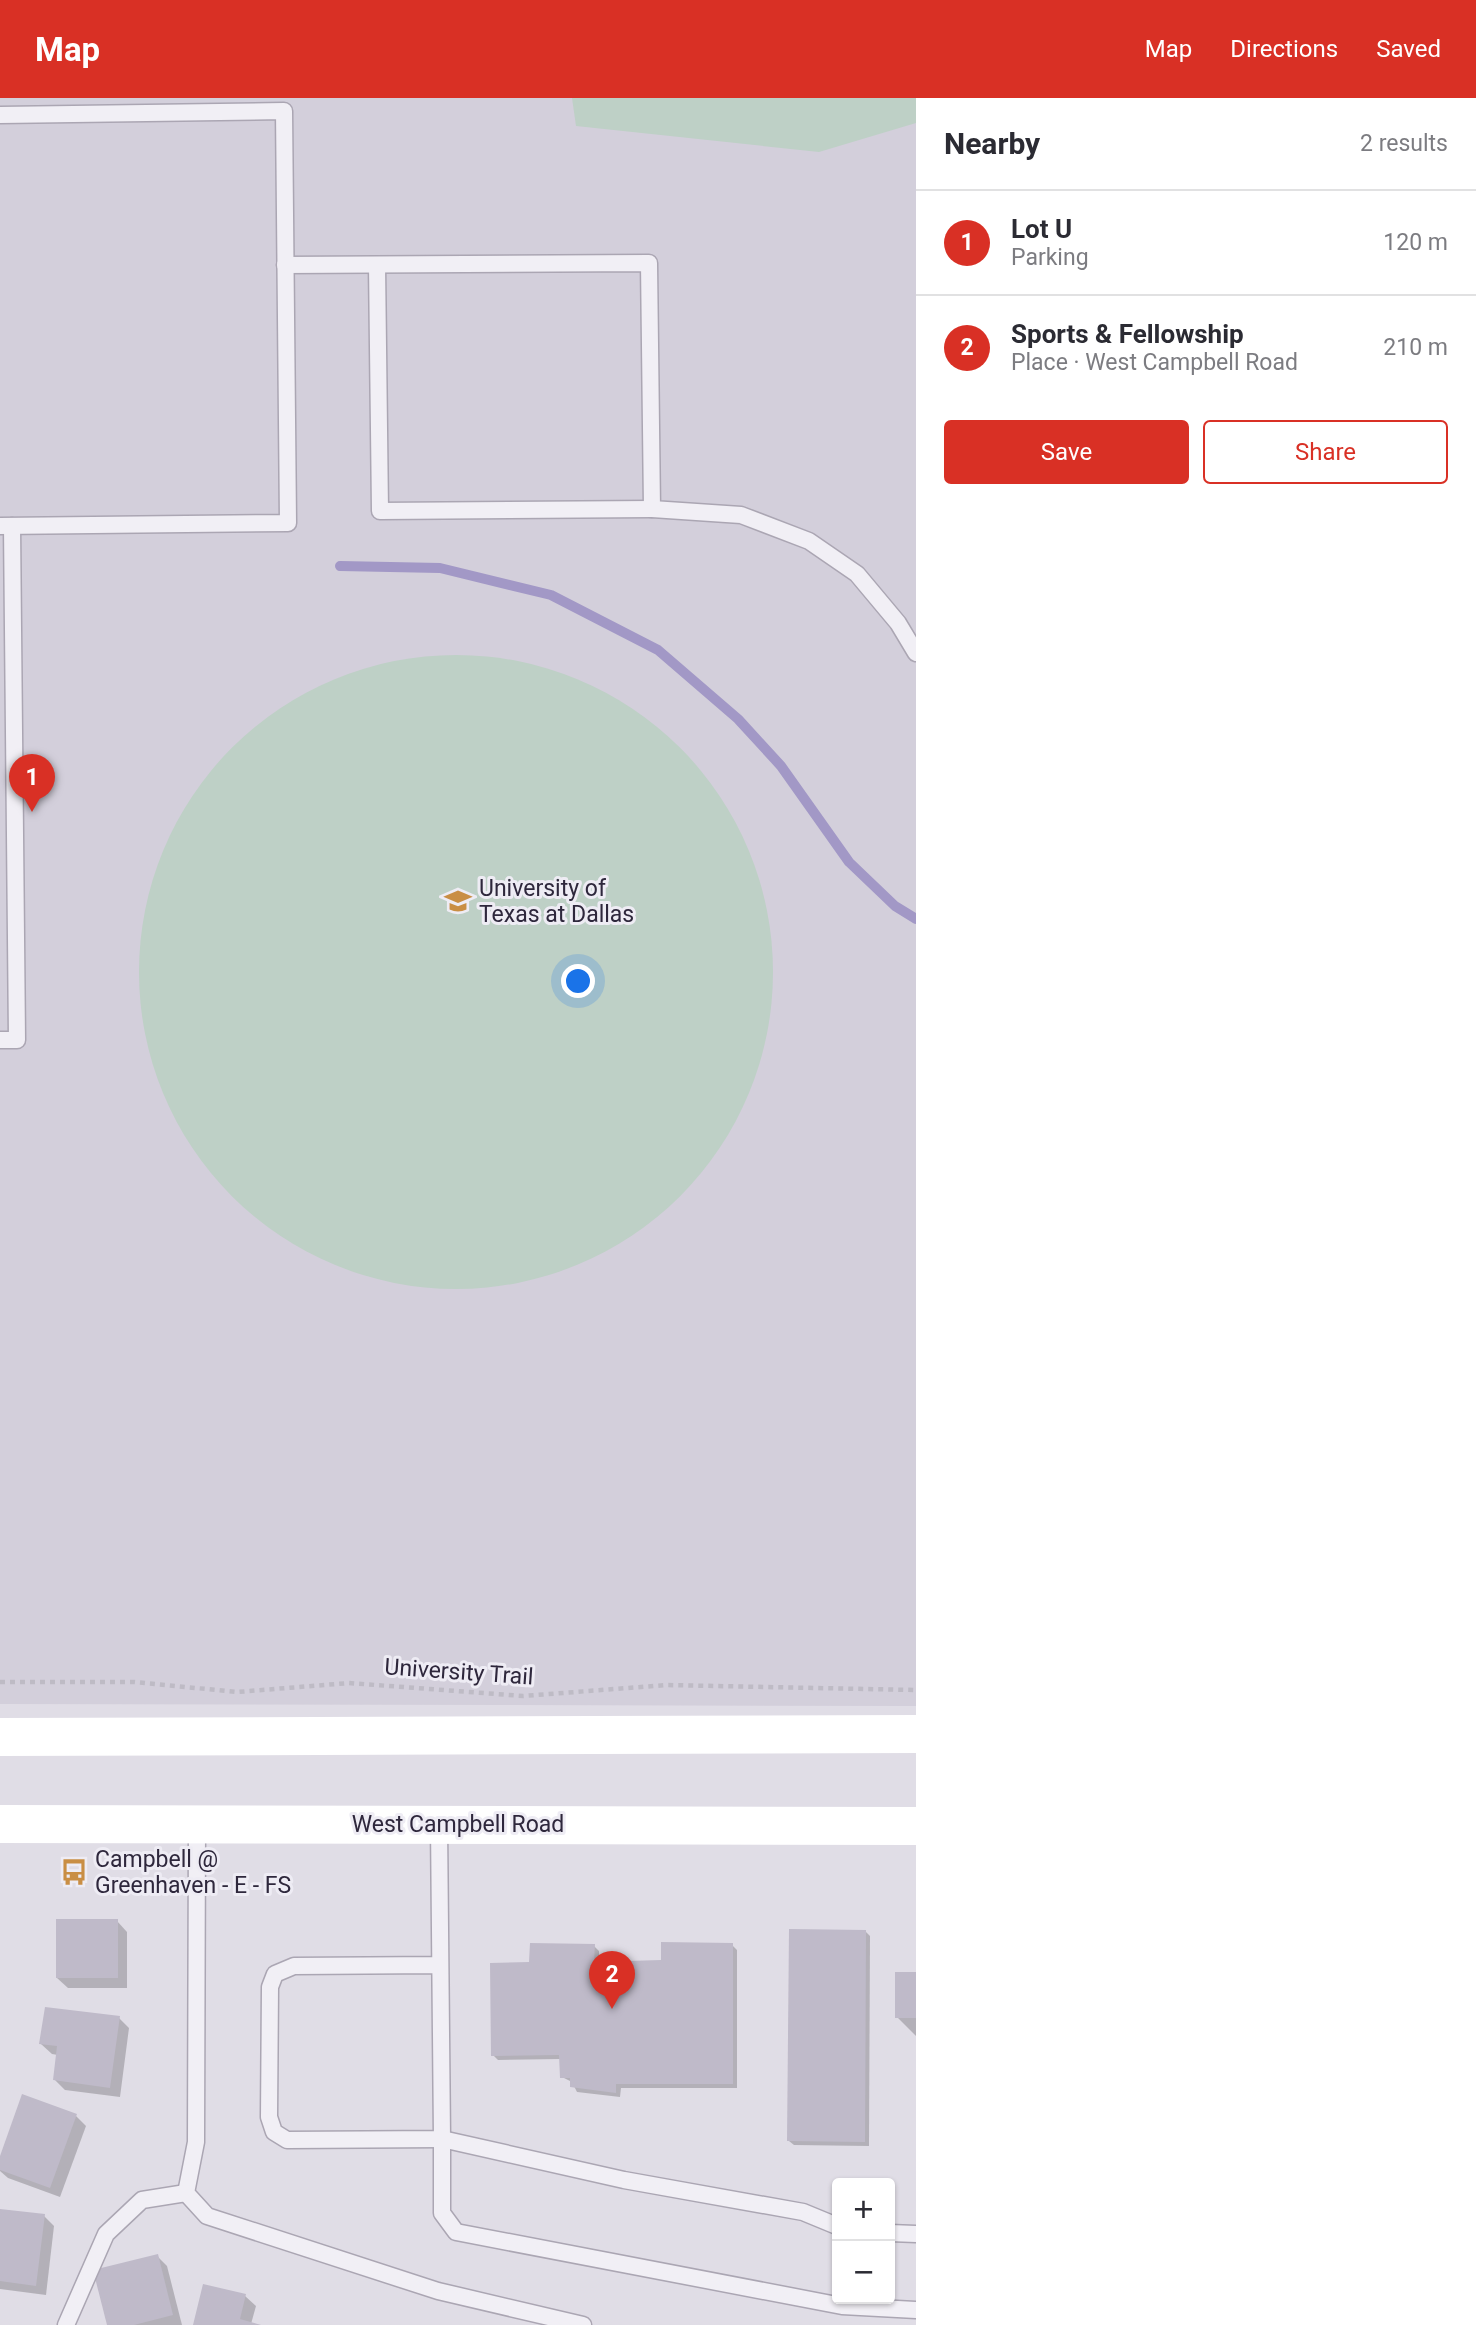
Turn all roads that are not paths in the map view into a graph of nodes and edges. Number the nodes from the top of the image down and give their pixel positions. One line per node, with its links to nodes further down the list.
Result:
1 (0, 115): 2 (lane)
2 (285, 265): 3 (lane); 5 (lane)
3 (377, 265): 4 (lane); 4 (lane)
4 (652, 509): 6 (lane)
5 (6, 526): 7 (lane)
6 (916, 653)
7 (0, 1040)
8 (916, 1734): 9 (main road)
9 (0, 1737)
10 (0, 1824): 11 (main road, West Campbell Road)
11 (197, 1824): 12 (main road, West Campbell Road); 16 (lane)
12 (439, 1824): 13 (main road, West Campbell Road); 14 (lane)
13 (916, 1826)
14 (440, 1965): 15 (lane); 15 (lane)
15 (442, 2139): 17 (lane); 20 (lane)
16 (187, 2193): 23 (lane); 24 (lane)
17 (832, 2224)
18 (895, 2233): 19 (lane)
19 (916, 2234)
20 (832, 2300)
21 (860, 2304): 22 (lane)
22 (916, 2310)
23 (66, 2325)
24 (583, 2325)

